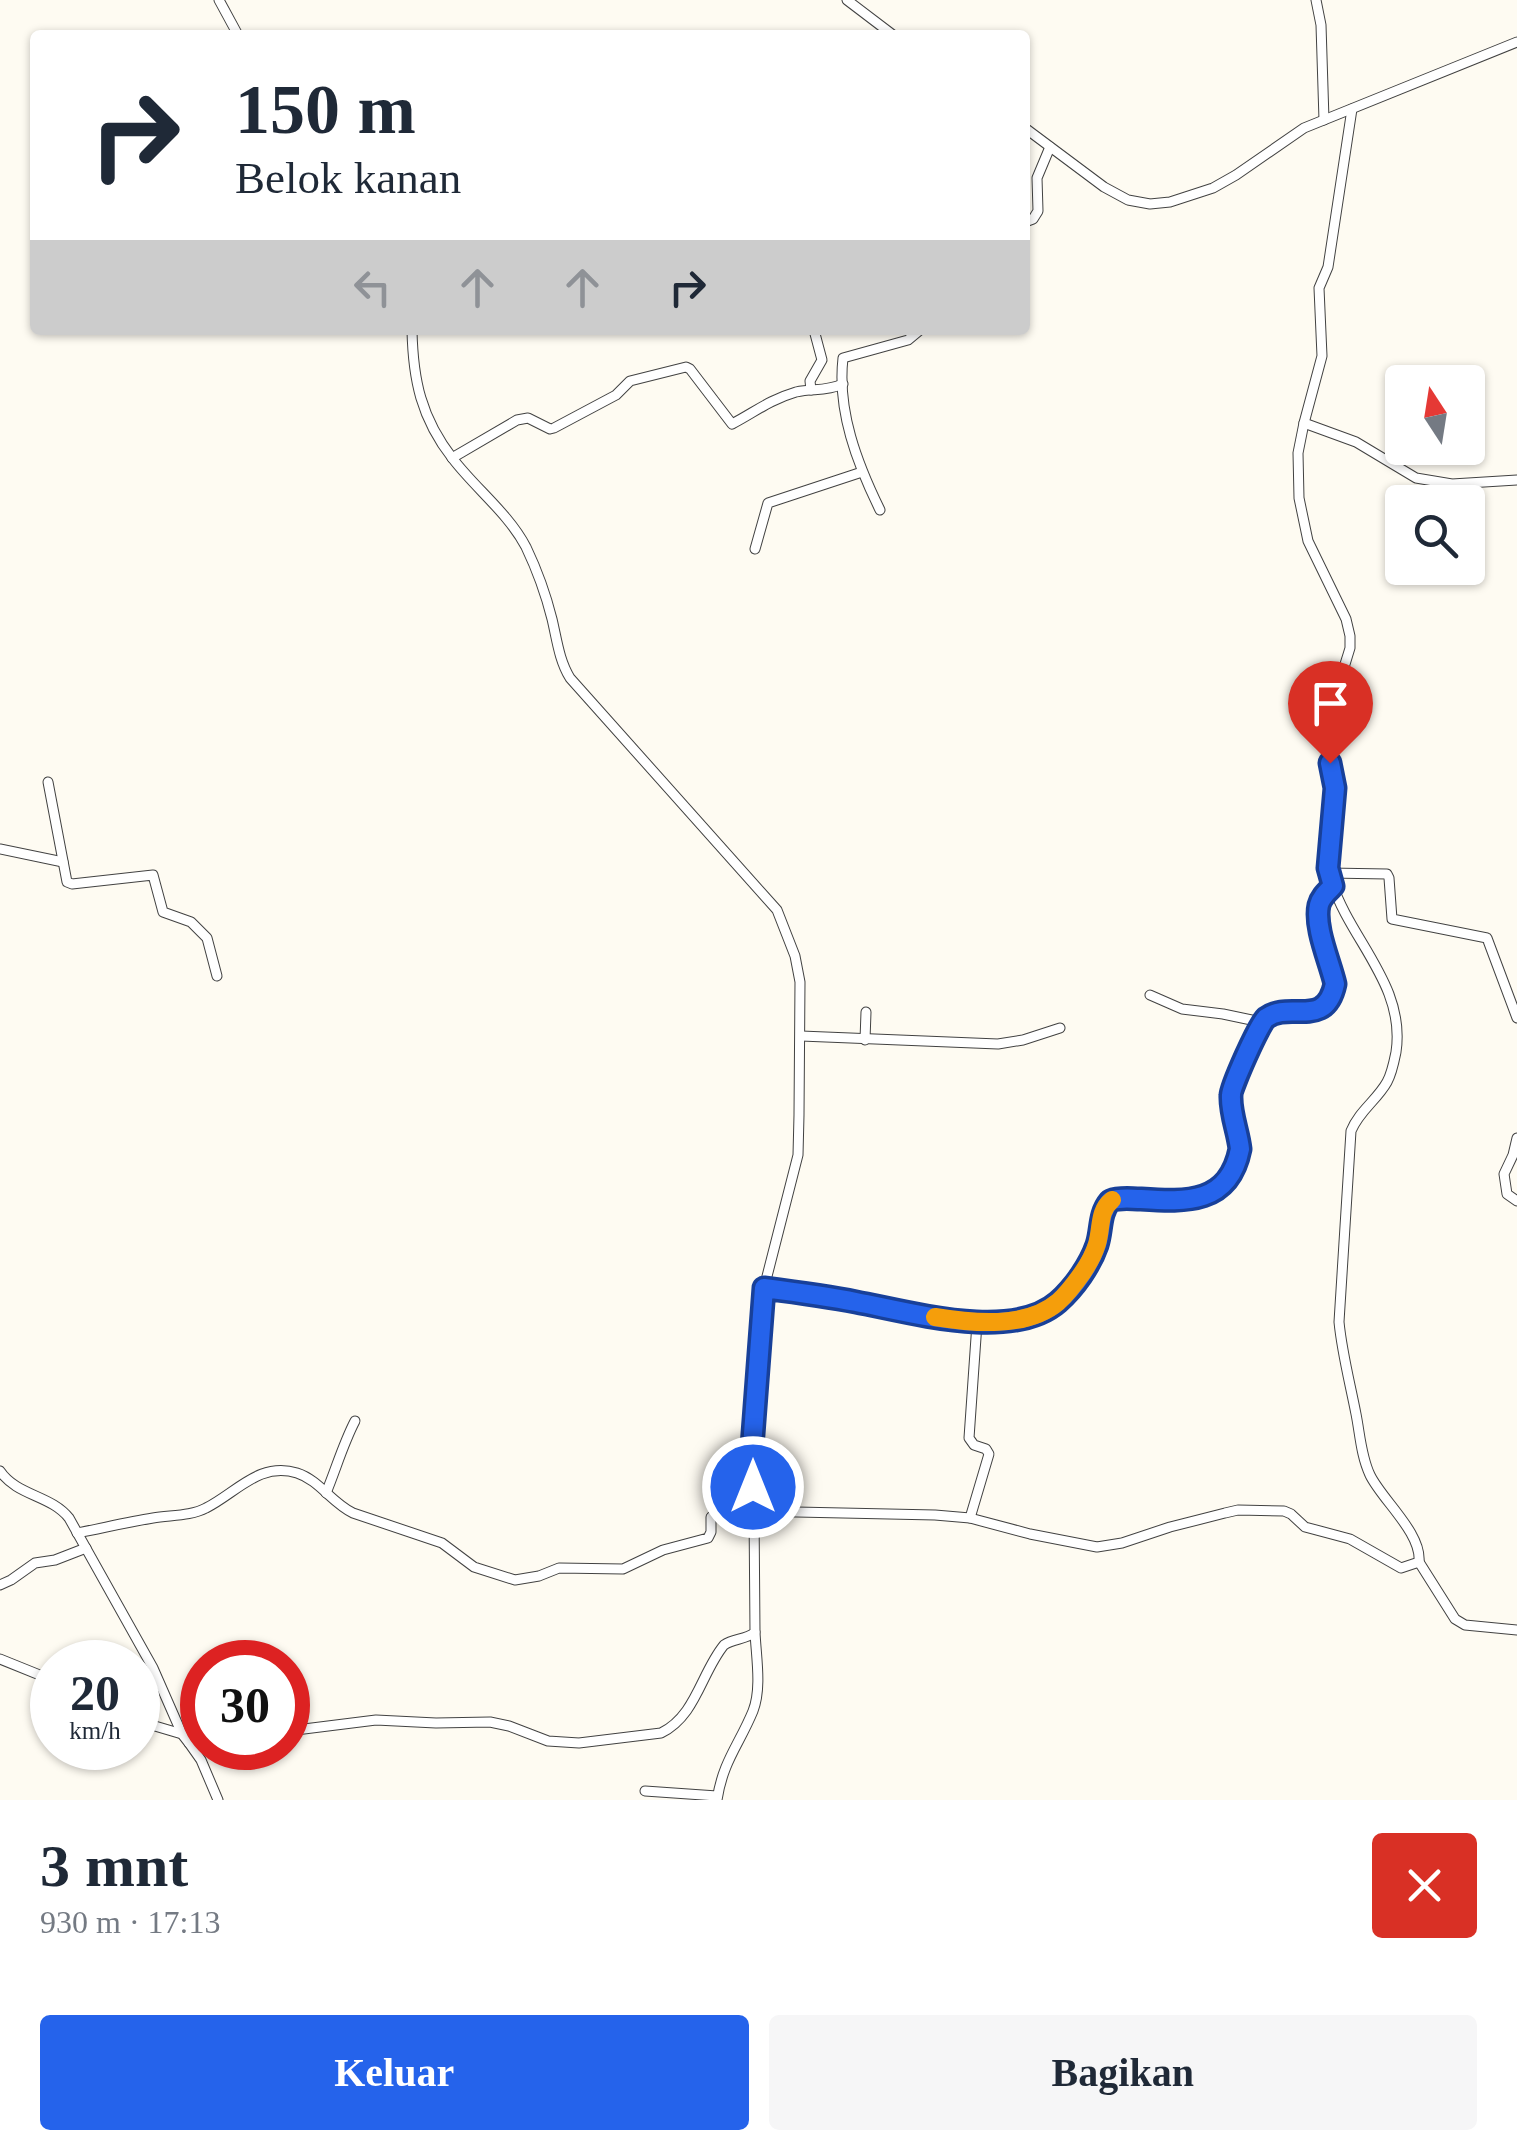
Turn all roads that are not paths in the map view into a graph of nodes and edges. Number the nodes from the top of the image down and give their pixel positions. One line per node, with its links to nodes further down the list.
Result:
1 (218, 0): 4 (street)
2 (847, 0): 5 (street)
3 (1316, 0): 8 (street)
4 (235, 30)
5 (886, 30)
6 (1517, 42): 7 (street)
7 (1352, 109): 8 (street); 17 (street)
8 (1324, 120): 10 (street)
9 (1030, 132): 10 (street)
10 (1050, 147): 11 (street)
11 (1030, 220)
12 (412, 335): 18 (street)
13 (815, 335): 16 (street)
14 (914, 335): 15 (street)
15 (843, 384): 16 (street); 19 (street)
16 (811, 390): 18 (street)
17 (1304, 423): 20 (street); 26 (street)
18 (452, 458): 34 (street)
19 (862, 472): 21 (street); 22 (street)
20 (1517, 480)
21 (880, 510)
22 (755, 549)
23 (48, 782): 25 (street)
24 (0, 849): 25 (street)
25 (63, 862): 28 (street)
26 (1330, 874): 27 (street); 31 (street)
27 (1333, 886): 32 (street); 47 (street)
28 (217, 976)
29 (1150, 994): 32 (street)
30 (866, 1012): 35 (street)
31 (1517, 1018)
32 (1261, 1022): 39 (street)
33 (1060, 1028): 35 (street)
34 (801, 1036): 35 (street); 38 (street)
35 (865, 1040)
36 (1517, 1138): 37 (street)
37 (1517, 1201)
38 (764, 1288): 39 (street); 43 (street)
39 (978, 1323): 44 (street)
40 (355, 1421): 42 (street)
41 (0, 1471): 45 (street)
42 (326, 1493): 43 (street); 45 (street)
43 (754, 1511): 44 (street); 50 (street)
44 (970, 1518): 47 (street)
45 (78, 1534): 46 (street)
46 (86, 1548): 48 (street); 53 (street)
47 (1419, 1562): 49 (street)
48 (0, 1584)
49 (1517, 1630)
50 (755, 1632): 54 (street); 57 (street)
51 (0, 1659): 52 (street)
52 (30, 1671)
53 (180, 1725)
54 (310, 1728)
55 (205, 1770): 58 (street)
56 (645, 1791): 57 (street)
57 (717, 1798)
58 (218, 1800)

